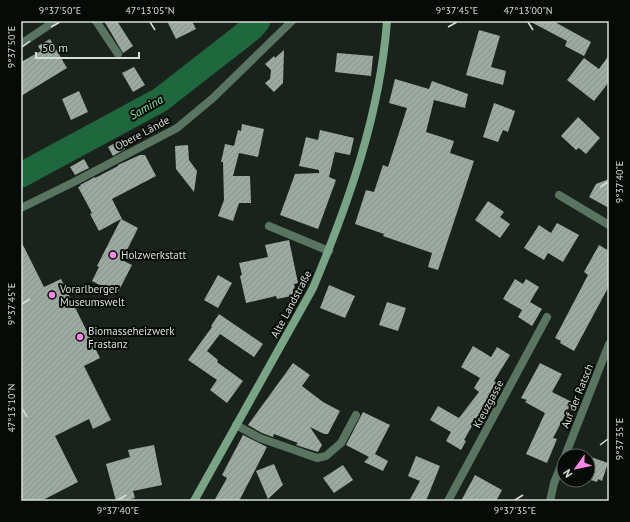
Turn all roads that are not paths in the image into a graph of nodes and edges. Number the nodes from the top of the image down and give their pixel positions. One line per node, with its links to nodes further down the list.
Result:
1 (55, 21): 5 (street)
2 (96, 21): 6 (street)
3 (292, 21): 8 (street, Obere Lände)
4 (387, 21): 11 (main road, Alte Landstraße)
5 (21, 44)
6 (118, 54)
7 (559, 195): 9 (street)
8 (21, 208)
9 (609, 225)
10 (269, 226): 11 (street)
11 (329, 251): 15 (main road, Alte Landstraße)
12 (547, 317): 19 (street, Kreuzgasse)
13 (609, 344): 16 (street, Auf der Ratsch)
14 (356, 414): 15 (street)
15 (236, 425): 18 (main road, Alte Landstraße)
16 (568, 448)
17 (556, 478): 20 (street, Auf der Ratsch)
18 (194, 501)
19 (448, 501)
20 (550, 501)

